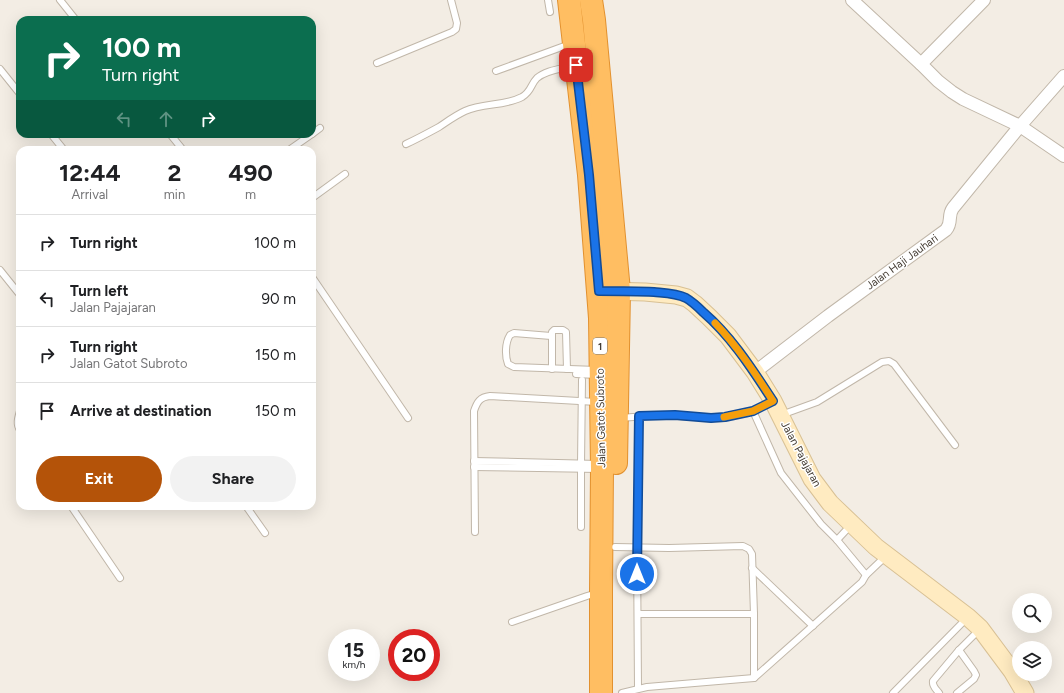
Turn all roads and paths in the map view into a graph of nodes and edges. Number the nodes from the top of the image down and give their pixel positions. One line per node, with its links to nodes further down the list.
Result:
1 (60, 0): 9 (lane)
2 (451, 0): 11 (lane)
3 (548, 0): 8 (lane)
4 (569, 0): 10 (highway, Jalan Gatot Subroto / 1)
5 (591, 0): 32 (highway, Jalan Gatot Subroto / 1)
6 (852, 0): 12 (street)
7 (984, 0): 12 (street)
8 (550, 12)
9 (73, 16)
10 (574, 43): 13 (highway, Jalan Gatot Subroto / 1); 15 (lane)
11 (377, 64)
12 (921, 64): 18 (street)
13 (576, 65): 23 (lane); 32 (highway, Jalan Gatot Subroto / 1)
14 (0, 69): 17 (lane)
15 (496, 71)
16 (1064, 76): 18 (street, Jalan Haji Jauhari)
17 (16, 89)
18 (1020, 126): 26 (street); 36 (street, Jalan Haji Jauhari)
19 (320, 128): 20 (lane)
20 (316, 131)
21 (173, 138): 24 (lane)
22 (306, 138): 25 (lane)
23 (406, 144)
24 (180, 146)
25 (295, 146)
26 (1064, 156)
27 (345, 174): 28 (lane)
28 (316, 195)
29 (0, 270): 31 (lane)
30 (316, 284): 44 (lane)
31 (16, 290)
32 (609, 291): 36 (main road, Jalan Pajajaran); 38 (highway, Jalan Gatot Subroto / 1); 43 (highway, Jalan Gatot Subroto / 1)
33 (552, 336): 34 (lane); 34 (lane); 35 (lane)
34 (552, 369): 35 (lane)
35 (567, 369): 38 (lane)
36 (755, 372): 39 (main road, Jalan Pajajaran)
37 (576, 374): 38 (lane)
38 (594, 375): 40 (highway, Jalan Gatot Subroto / 1)
39 (773, 401): 41 (lane); 42 (main road, Jalan Pajajaran)
40 (591, 402): 46 (lane); 47 (highway, Jalan Gatot Subroto / 1)
41 (753, 411): 43 (lane); 54 (lane)
42 (780, 416): 45 (lane); 50 (main road, Jalan Pajajaran)
43 (630, 417): 55 (highway, Jalan Gatot Subroto / 1); 56 (lane)
44 (408, 418)
45 (956, 445)
46 (474, 464): 47 (lane); 52 (lane)
47 (591, 466): 51 (lane); 61 (highway, Jalan Gatot Subroto / 1)
48 (75, 510): 60 (lane)
49 (249, 510): 53 (lane)
50 (852, 524): 54 (lane); 57 (main road, Jalan Pajajaran)
51 (581, 527)
52 (475, 532)
53 (265, 533)
54 (837, 540): 59 (lane)
55 (615, 547): 56 (lane); 71 (highway, Jalan Gatot Subroto / 1)
56 (637, 548): 58 (lane); 62 (lane)
57 (888, 555): 59 (lane); 65 (main road, Jalan Pajajaran)
58 (752, 568): 63 (lane); 66 (lane)
59 (866, 575): 66 (lane)
60 (120, 578)
61 (601, 592): 64 (lane); 70 (highway, Jalan Gatot Subroto / 1)
62 (638, 614): 63 (lane); 69 (lane)
63 (754, 614): 68 (lane)
64 (512, 622)
65 (974, 622): 67 (lane); 73 (lane); 76 (main road, Jalan Pajajaran)
66 (813, 626): 68 (lane)
67 (959, 650): 74 (lane); 75 (lane)
68 (754, 678): 69 (lane)
69 (638, 688): 72 (lane)
70 (601, 693)
71 (615, 693)
72 (622, 693)
73 (893, 693)
74 (939, 693)
75 (957, 693)
76 (1025, 693)

